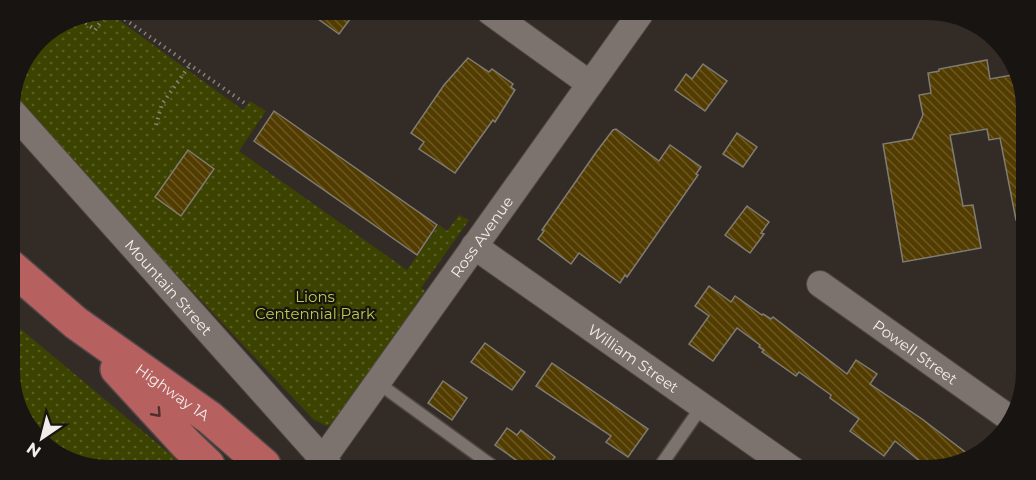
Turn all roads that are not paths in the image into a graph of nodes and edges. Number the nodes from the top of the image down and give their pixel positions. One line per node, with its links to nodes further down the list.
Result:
1 (501, 20): 3 (street)
2 (636, 20): 3 (street, Ross Avenue)
3 (590, 84): 5 (street, Ross Avenue)
4 (20, 120): 14 (street, Mountain Street)
5 (474, 246): 9 (street, Ross Avenue); 10 (street, William Street)
6 (20, 275): 8 (main road, Highway 1A)
7 (820, 284): 11 (street, Powell Street)
8 (76, 323): 12 (main road, Highway 1A, one-way to 12); 13 (main road, Highway 1A)
9 (378, 383): 15 (street, Ross Avenue); 16 (lane)
10 (702, 406): 17 (lane); 18 (street, William Street)
11 (1005, 415)
12 (203, 460)
13 (258, 460)
14 (324, 460)
15 (327, 460)
16 (484, 460)
17 (665, 460)
18 (779, 460)

